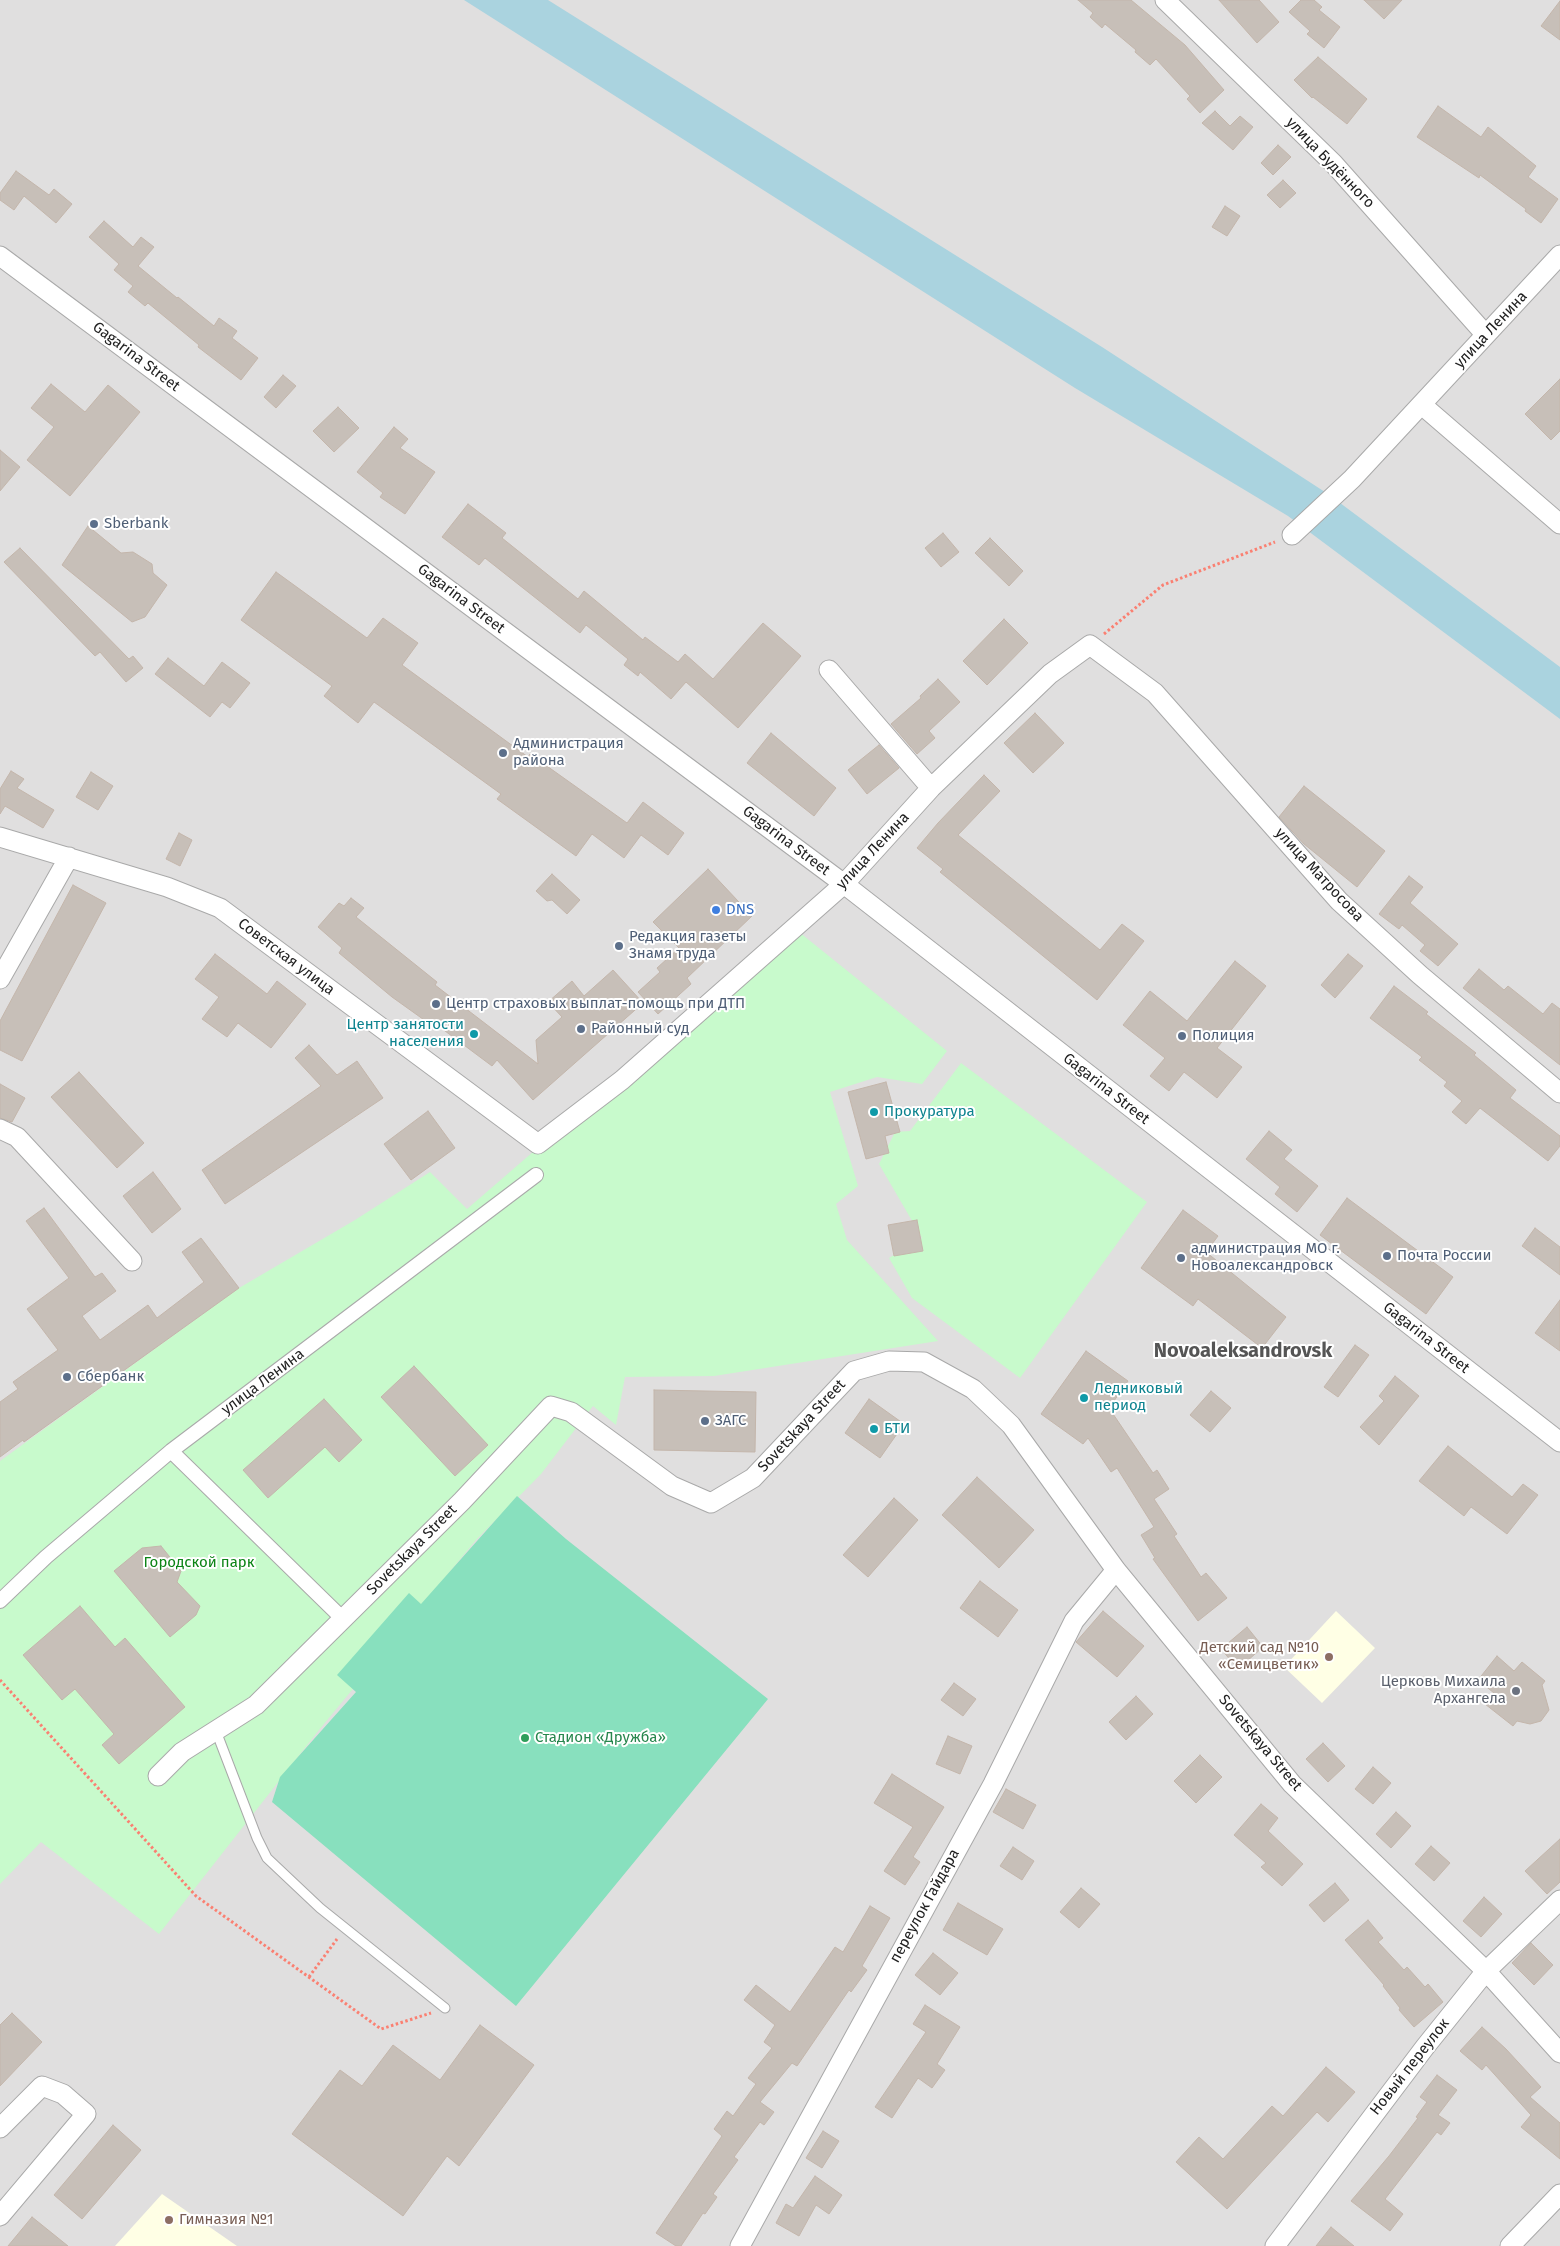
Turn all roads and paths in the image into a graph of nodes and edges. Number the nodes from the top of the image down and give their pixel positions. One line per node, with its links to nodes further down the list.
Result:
1 (1165, 0): 4 (street, улица Будённого)
2 (1560, 255): 4 (street, улица Ленина)
3 (2, 260): 13 (street, Gagarina Street)
4 (1485, 334): 5 (street, улица Ленина)
5 (1422, 405): 6 (street); 7 (street, улица Ленина)
6 (1560, 524)
7 (1292, 535): 8 (path)
8 (1090, 645): 10 (street, улица Ленина); 15 (street, улица Матросова)
9 (829, 670): 10 (street)
10 (931, 788): 13 (street, улица Ленина)
11 (0, 837): 12 (street, Советская улица)
12 (69, 857): 14 (street); 17 (street, Советская улица)
13 (844, 884): 17 (street, улица Ленина); 20 (street, Gagarina Street)
14 (0, 978)
15 (1560, 1093)
16 (0, 1129): 19 (street)
17 (538, 1144)
18 (536, 1174): 21 (street, улица Ленина)
19 (132, 1261)
20 (1560, 1442)
21 (171, 1451): 23 (street, улица Ленина); 24 (street)
22 (1116, 1570): 24 (street, Sovetskaya Street); 30 (street, Sovetskaya Street); 37 (street, переулок Гайдара)
23 (0, 1601)
24 (343, 1619): 26 (street, Sovetskaya Street)
25 (0, 1680): 31 (path)
26 (216, 1731): 27 (street, Sovetskaya Street); 29 (lane)
27 (158, 1776)
28 (1560, 1900): 30 (street, Новый переулок)
29 (344, 1928): 31 (path); 32 (lane)
30 (1486, 1971): 33 (street, Sovetskaya Street); 38 (street, Новый переулок)
31 (309, 1977): 32 (path)
32 (445, 2008)
33 (1560, 2053)
34 (0, 2128): 36 (street)
35 (1560, 2194): 39 (street)
36 (0, 2216)
37 (740, 2246)
38 (1274, 2246)
39 (1510, 2246)

